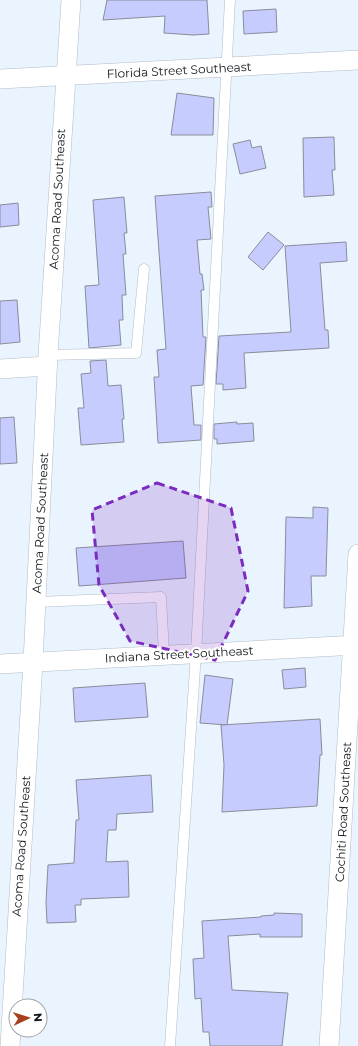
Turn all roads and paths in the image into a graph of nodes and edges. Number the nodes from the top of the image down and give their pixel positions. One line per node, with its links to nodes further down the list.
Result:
1 (71, 0): 5 (street, Acoma Road Southeast)
2 (230, 0): 4 (lane)
3 (358, 60): 4 (street, Florida Street Southeast)
4 (226, 67): 5 (street, Florida Street Southeast); 13 (lane)
5 (65, 76): 6 (street, Florida Street Southeast); 8 (street, Acoma Road Southeast)
6 (0, 79)
7 (144, 269): 8 (lane)
8 (47, 361): 9 (street); 11 (street, Acoma Road Southeast)
9 (0, 369)
10 (358, 554): 12 (street, Cochiti Road Southeast)
11 (36, 602): 14 (lane); 15 (street, Acoma Road Southeast)
12 (355, 645): 13 (street, Indiana Street Southeast); 20 (street, Cochiti Road Southeast)
13 (196, 653): 14 (street, Indiana Street Southeast); 19 (lane)
14 (164, 654): 15 (street, Indiana Street Southeast)
15 (33, 662): 16 (street, Indiana Street Southeast); 17 (street, Acoma Road Southeast)
16 (0, 664)
17 (7, 955): 18 (street, Acoma Road Southeast)
18 (10, 1046)
19 (170, 1046)
20 (329, 1046)

